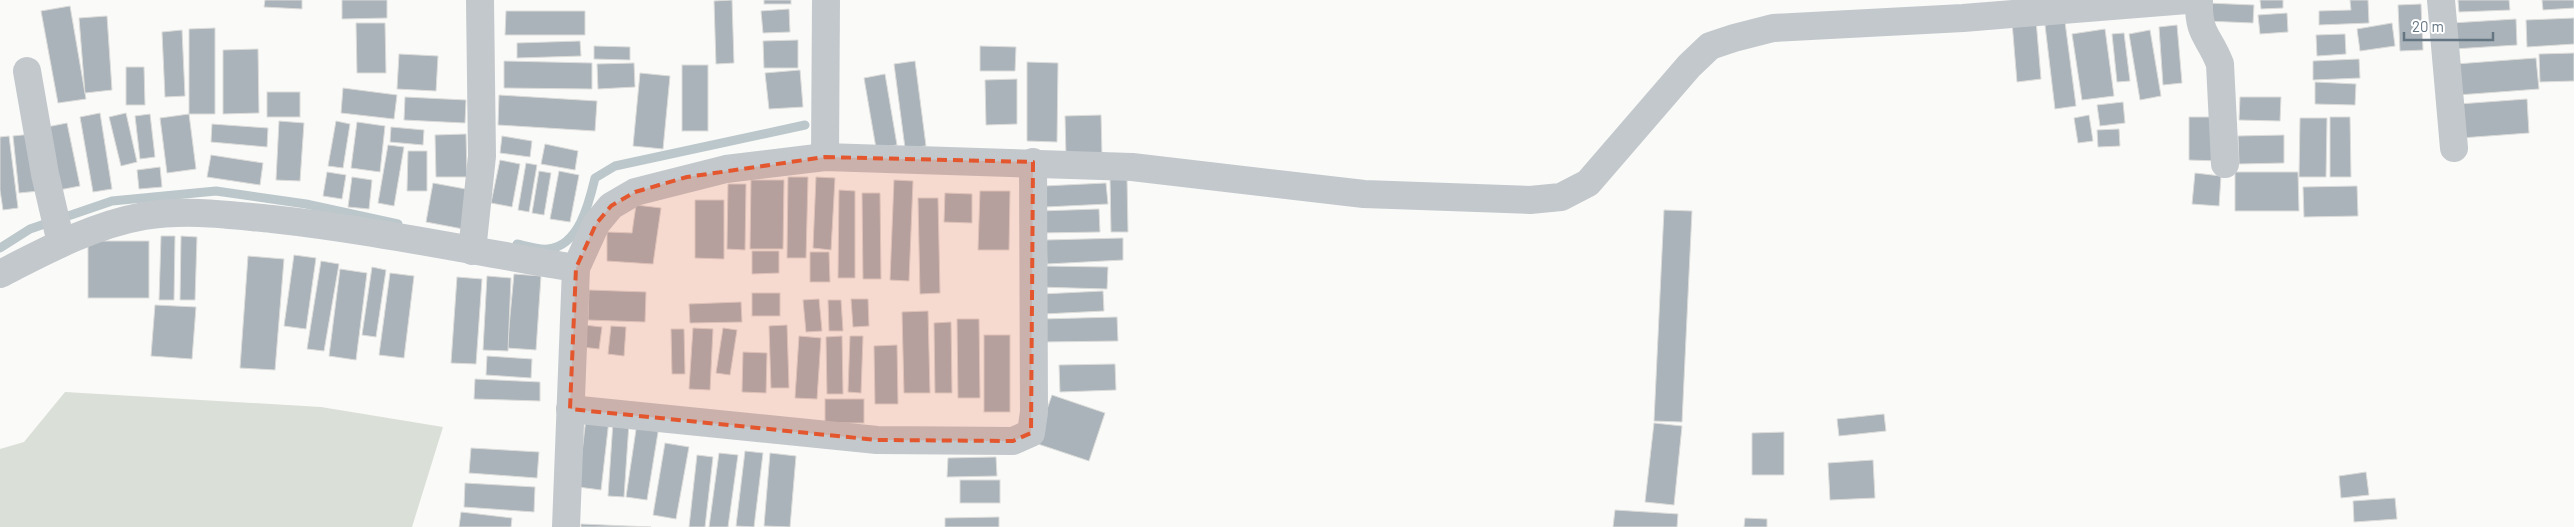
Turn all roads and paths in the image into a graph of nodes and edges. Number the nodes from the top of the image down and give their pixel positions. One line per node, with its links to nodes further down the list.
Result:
1 (480, 0): 12 (street)
2 (826, 0): 8 (street)
3 (2187, 0): 9 (street)
4 (2199, 0): 10 (street)
5 (2441, 0): 7 (street)
6 (27, 71): 11 (street)
7 (2454, 148)
8 (825, 157): 9 (street); 13 (street)
9 (1033, 162): 15 (street)
10 (2225, 164)
11 (61, 243): 12 (street); 14 (street)
12 (472, 251): 13 (street)
13 (576, 268): 15 (street)
14 (0, 274)
15 (570, 409): 16 (street)
16 (566, 527)

